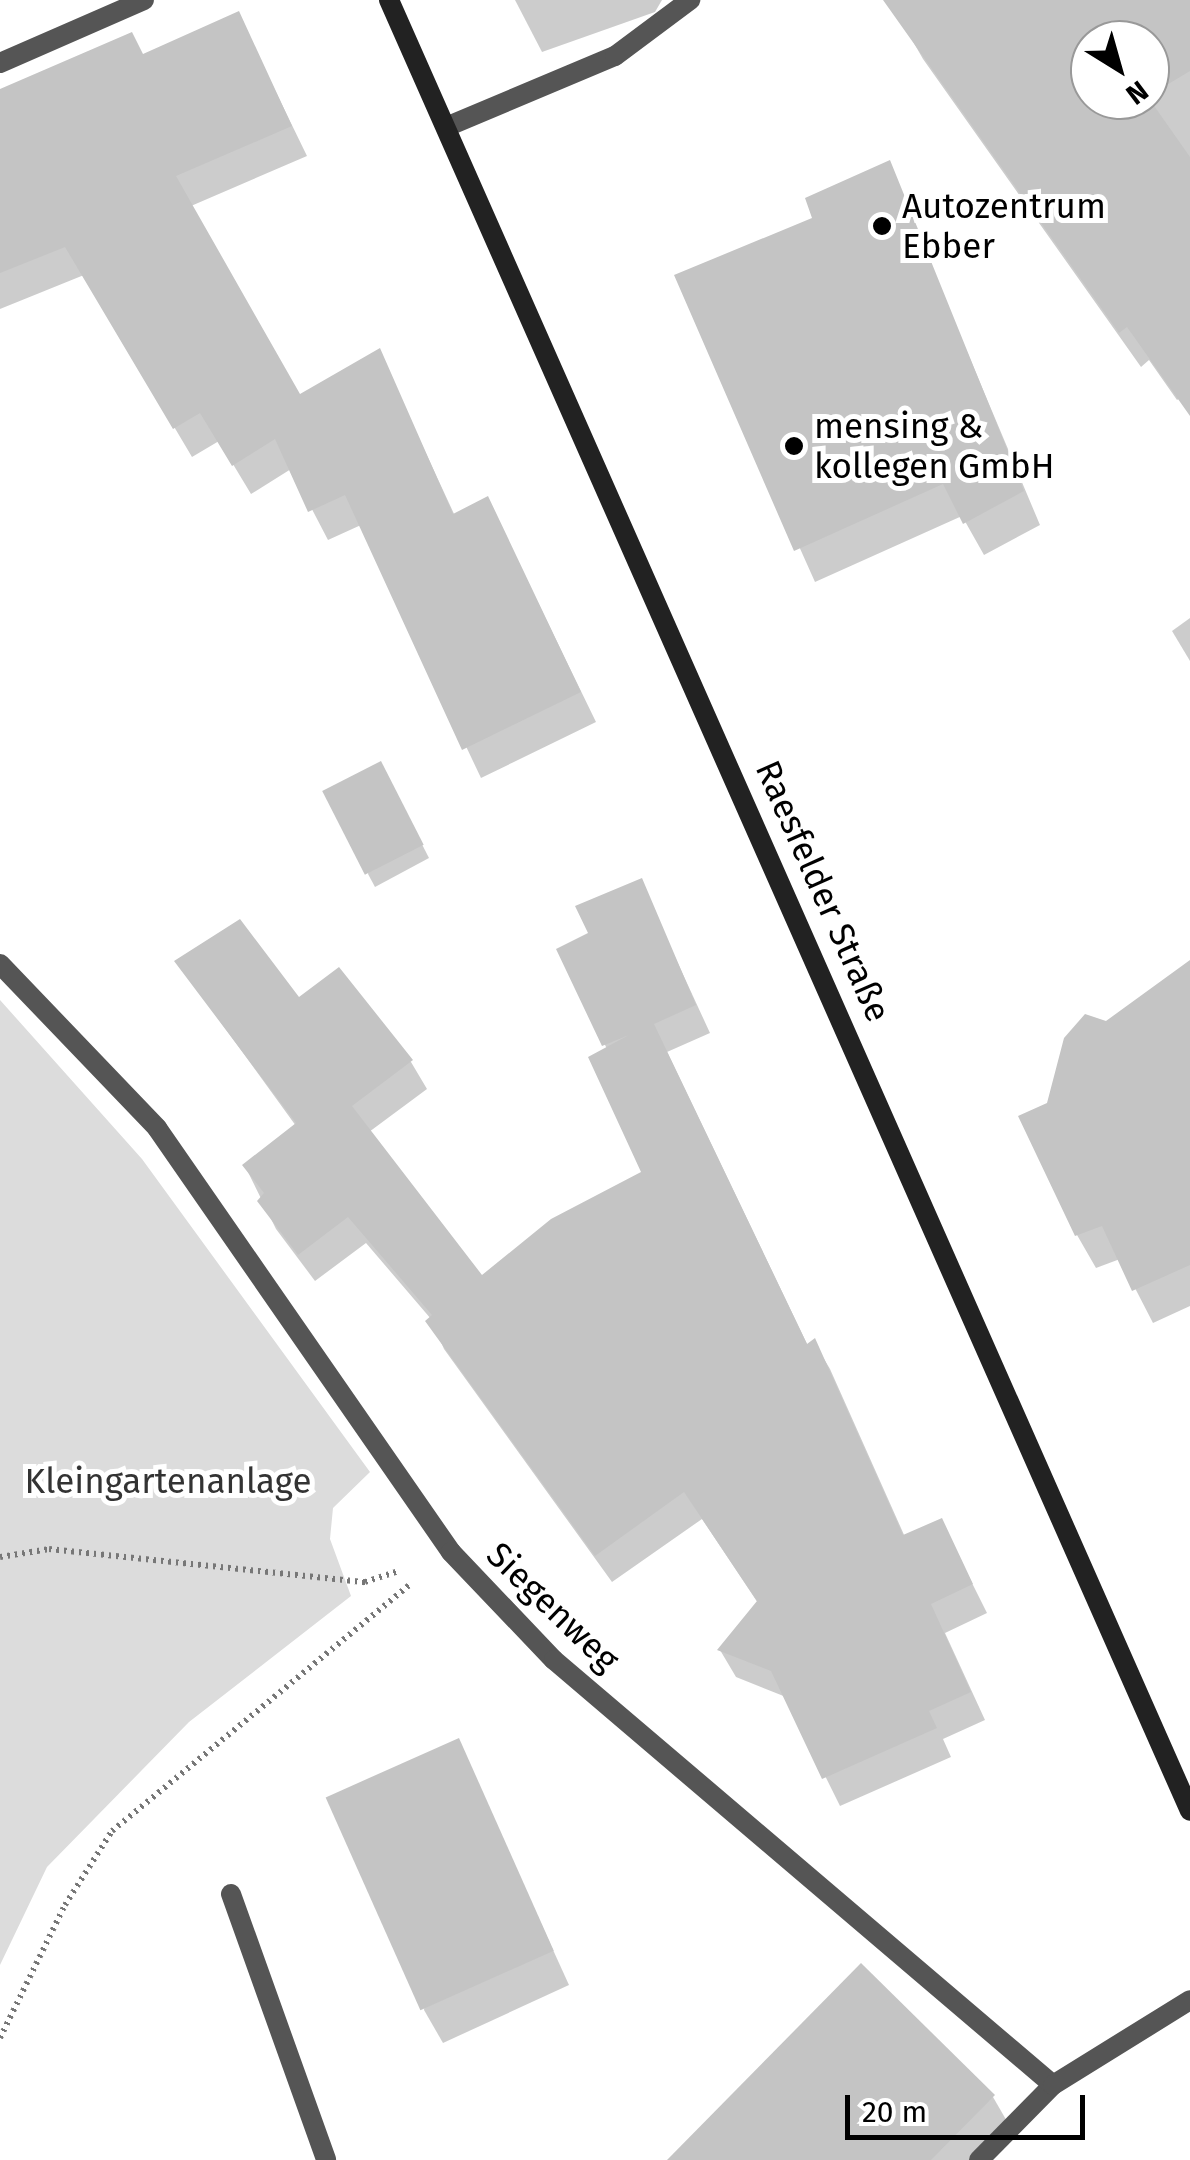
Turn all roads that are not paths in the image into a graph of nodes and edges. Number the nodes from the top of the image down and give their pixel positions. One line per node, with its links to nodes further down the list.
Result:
1 (144, 0): 4 (street)
2 (388, 0): 5 (main road, Raesfelder Straße)
3 (690, 0): 5 (street)
4 (0, 63)
5 (446, 127): 7 (main road, Raesfelder Straße)
6 (0, 964): 10 (street, Siegenweg)
7 (1190, 1811)
8 (231, 1894): 11 (street)
9 (1190, 2000): 10 (street)
10 (1053, 2085): 12 (street)
11 (326, 2160)
12 (979, 2160)

